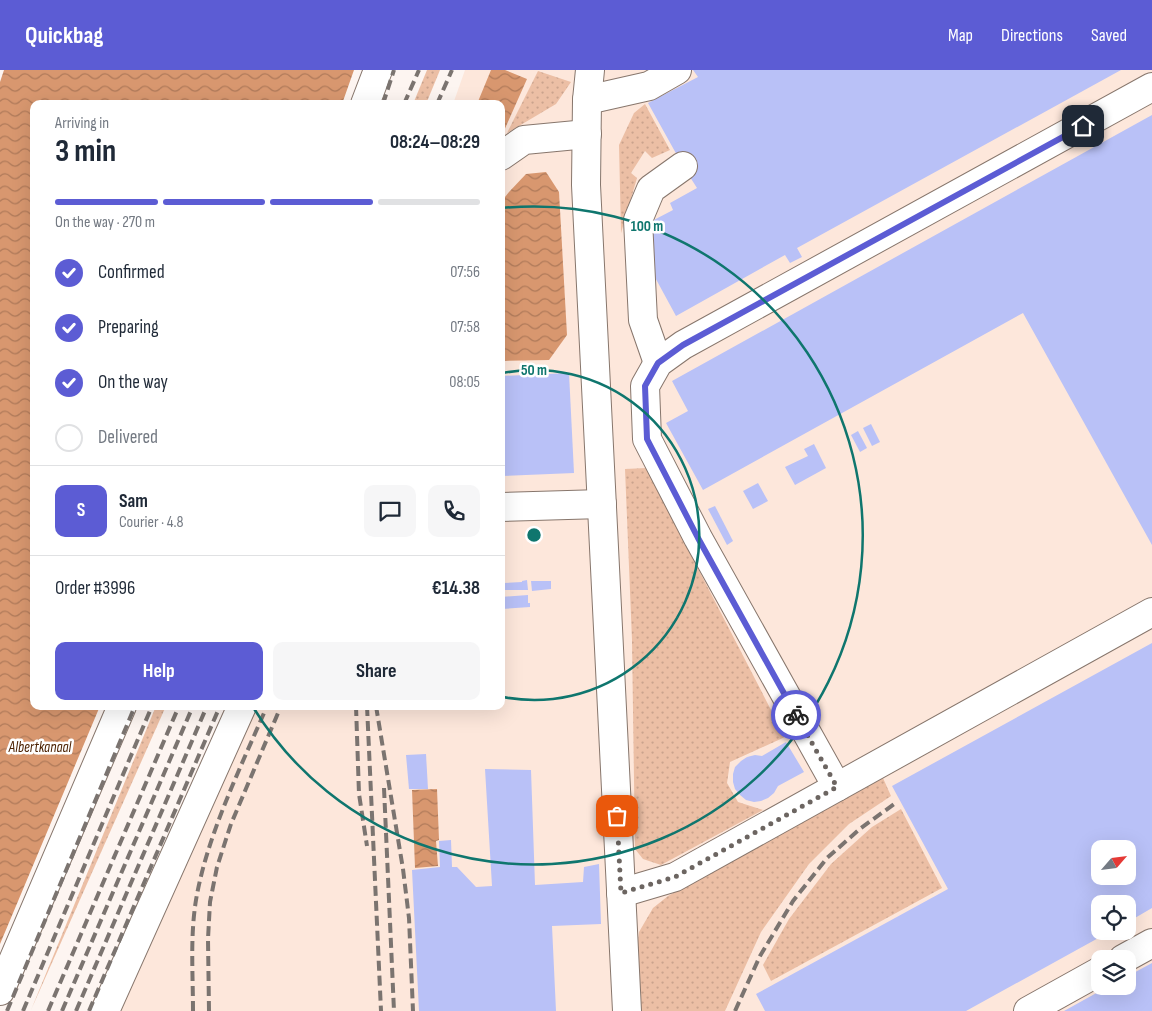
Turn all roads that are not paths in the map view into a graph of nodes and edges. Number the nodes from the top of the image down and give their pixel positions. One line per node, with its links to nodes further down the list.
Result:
1 (378, 70): 5 (lane)
2 (590, 70): 6 (lane)
3 (677, 70): 6 (lane)
4 (1152, 87): 10 (lane)
5 (367, 100)
6 (587, 100): 7 (lane)
7 (587, 134): 8 (lane); 11 (lane)
8 (505, 153)
9 (683, 166): 10 (lane)
10 (658, 363): 16 (lane)
11 (602, 504): 12 (lane); 17 (lane)
12 (505, 507)
13 (1152, 612): 16 (lane)
14 (120, 710): 21 (lane)
15 (240, 710): 22 (lane)
16 (837, 787): 17 (lane)
17 (621, 893): 23 (lane)
18 (1152, 943): 19 (lane)
19 (1136, 952)
20 (1091, 976): 24 (lane)
21 (0, 991)
22 (106, 1011)
23 (627, 1011)
24 (1028, 1011)

